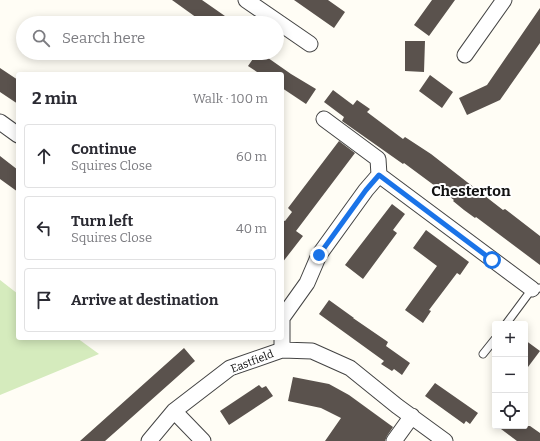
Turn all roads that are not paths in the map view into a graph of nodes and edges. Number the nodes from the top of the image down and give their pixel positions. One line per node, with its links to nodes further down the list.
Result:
1 (246, 0): 3 (street)
2 (504, 0): 6 (street)
3 (269, 16)
4 (284, 26): 5 (street)
5 (310, 44)
6 (465, 55)
7 (324, 119): 10 (street)
8 (0, 122): 9 (street)
9 (16, 134)
10 (379, 175): 11 (street); 12 (street)
11 (536, 289): 13 (lane)
12 (284, 315)
13 (509, 321)
14 (282, 340): 16 (street)
15 (492, 343): 17 (lane)
16 (282, 350): 18 (street, Eastfield); 19 (street, Eastfield)
17 (483, 354)
18 (174, 411): 20 (street, Eastfield); 21 (street)
19 (412, 416): 22 (street); 23 (street, Eastfield)
20 (148, 441)
21 (203, 441)
22 (394, 441)
23 (446, 441)

